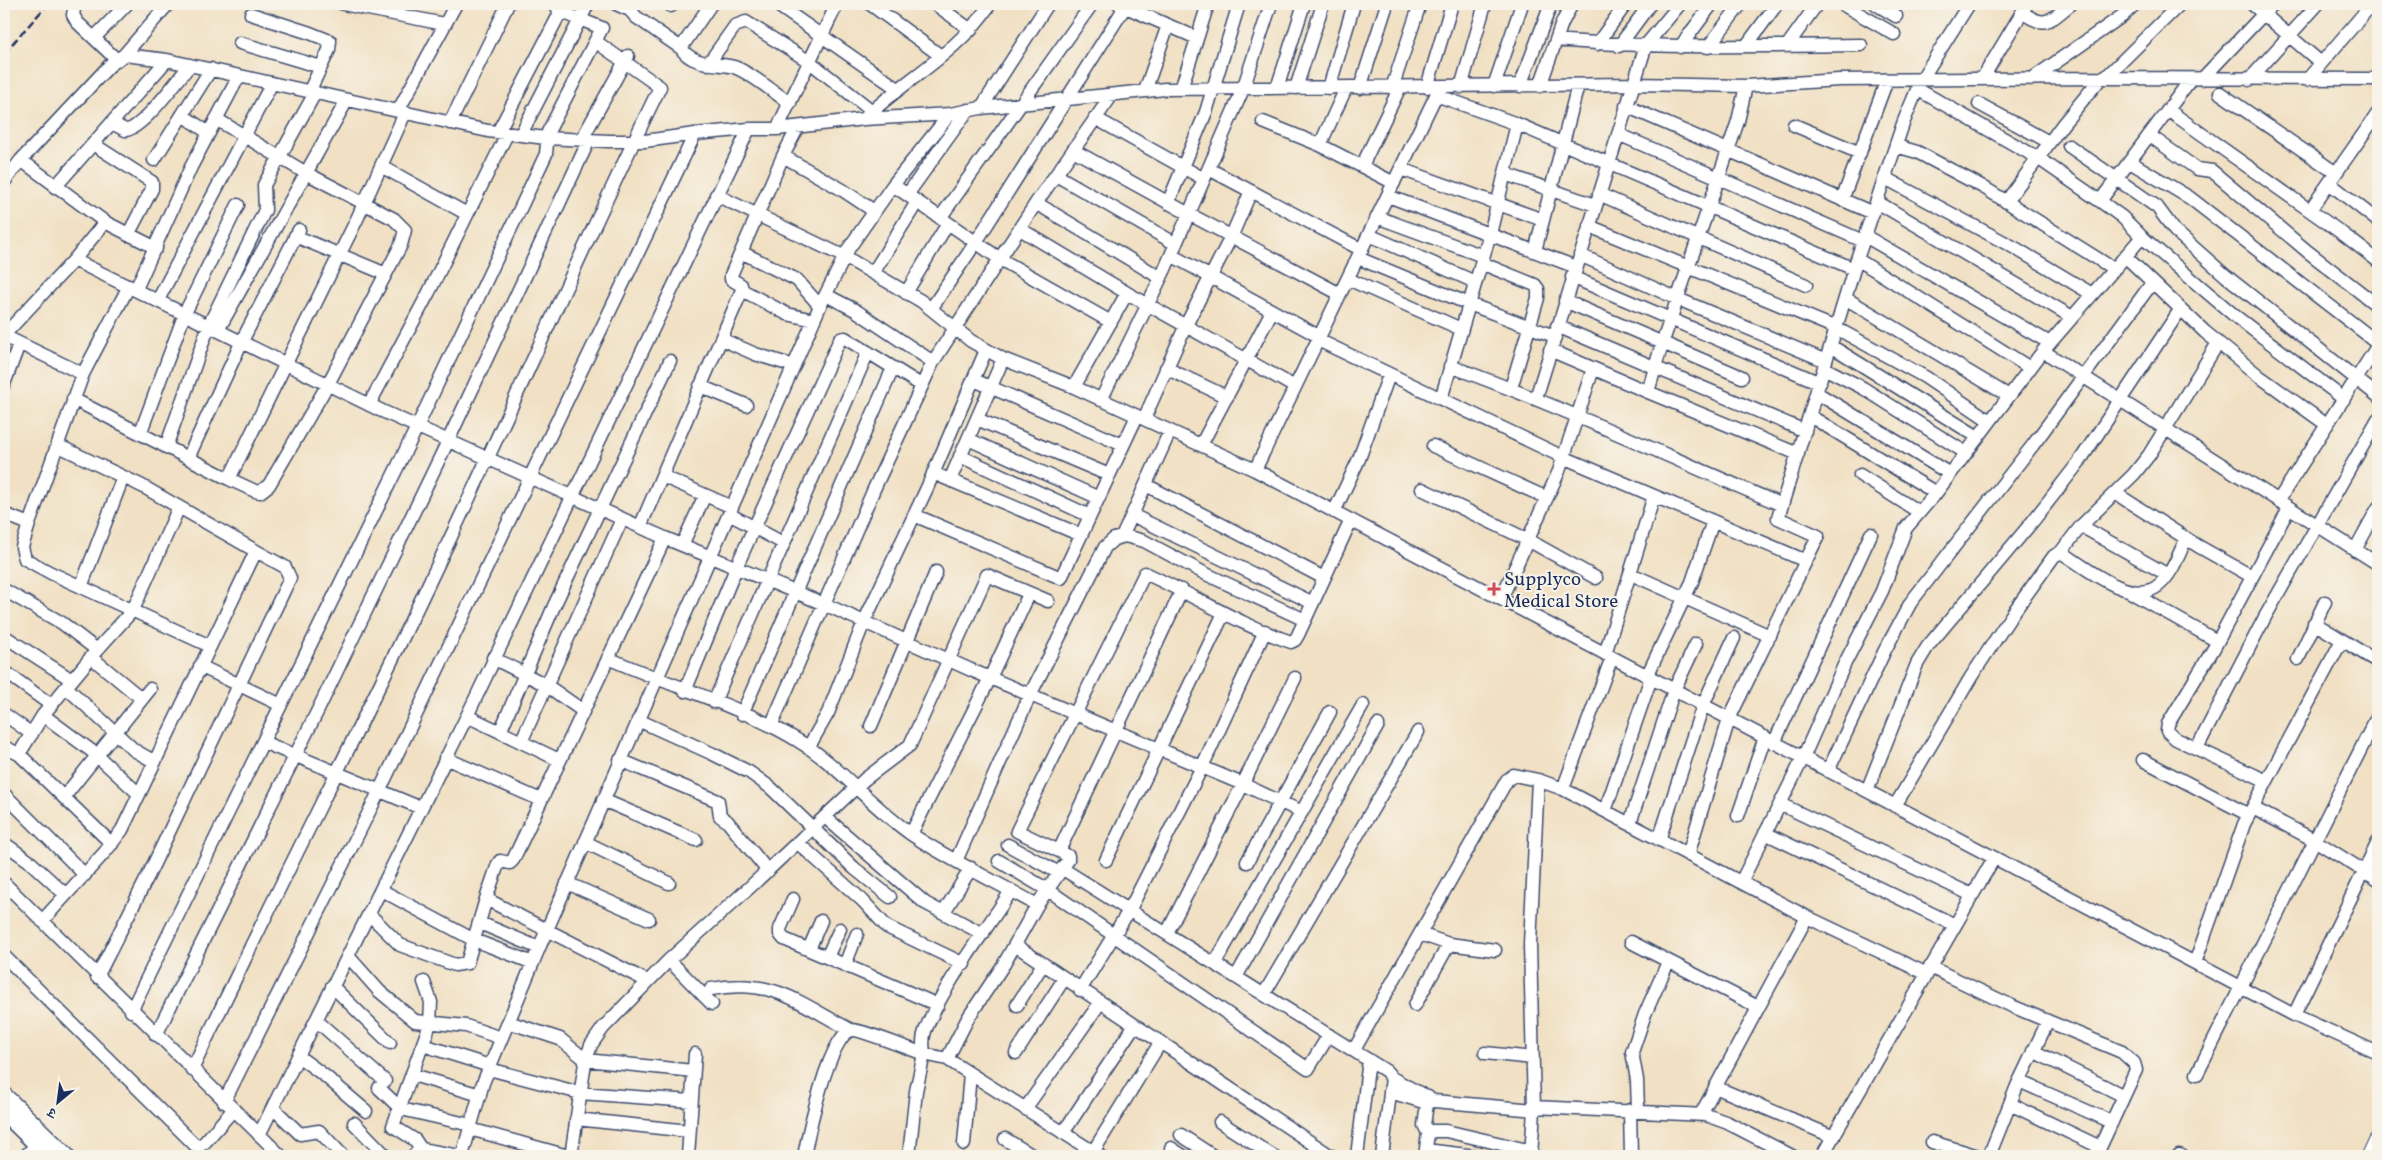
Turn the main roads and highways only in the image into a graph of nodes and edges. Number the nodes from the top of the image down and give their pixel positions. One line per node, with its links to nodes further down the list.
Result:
1 (4, 1095): 5 (main road)
2 (4, 1113): 4 (main road)
3 (2378, 1141): 6 (highway)
4 (48, 1156)
5 (67, 1156)
6 (2371, 1156)

